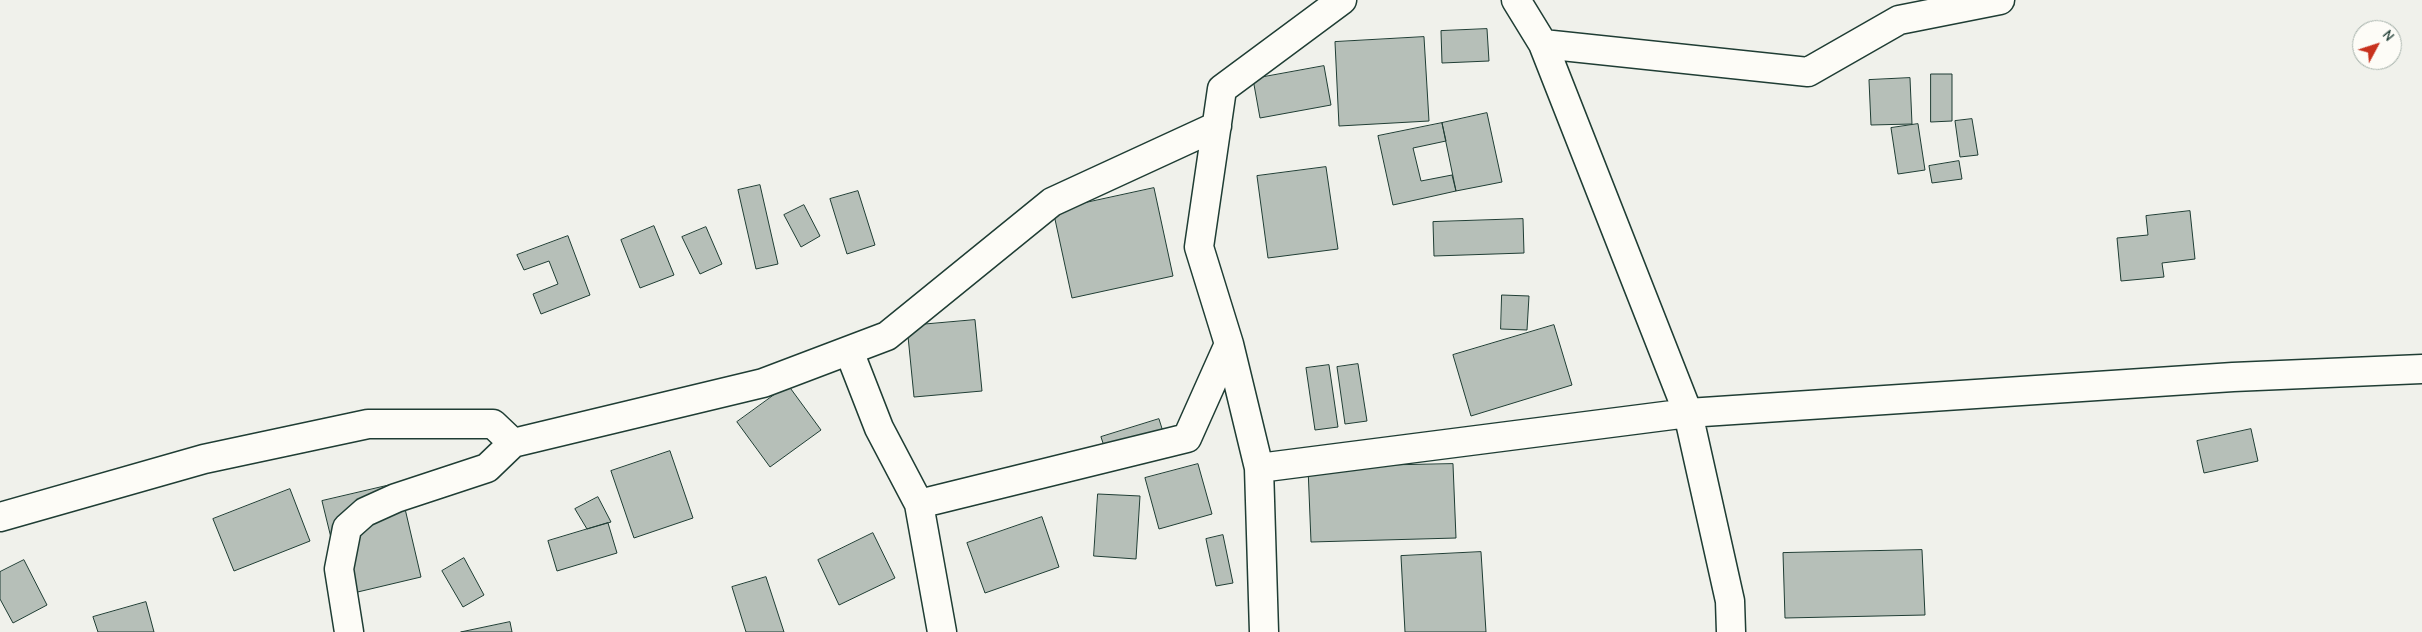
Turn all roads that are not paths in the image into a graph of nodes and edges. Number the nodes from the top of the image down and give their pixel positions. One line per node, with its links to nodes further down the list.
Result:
1 (1342, 0): 5 (street)
2 (1516, 0): 4 (street)
3 (2000, 0): 4 (street)
4 (1543, 44): 9 (street)
5 (1217, 126): 6 (street); 7 (street)
6 (1229, 344): 11 (street); 12 (street)
7 (850, 350): 10 (street); 12 (street)
8 (2422, 369): 9 (street)
9 (1688, 413): 11 (street); 17 (street)
10 (513, 443): 13 (street); 15 (street)
11 (1259, 468): 16 (street)
12 (920, 504): 14 (street)
13 (0, 517)
14 (941, 631)
15 (349, 632)
16 (1264, 632)
17 (1731, 632)

